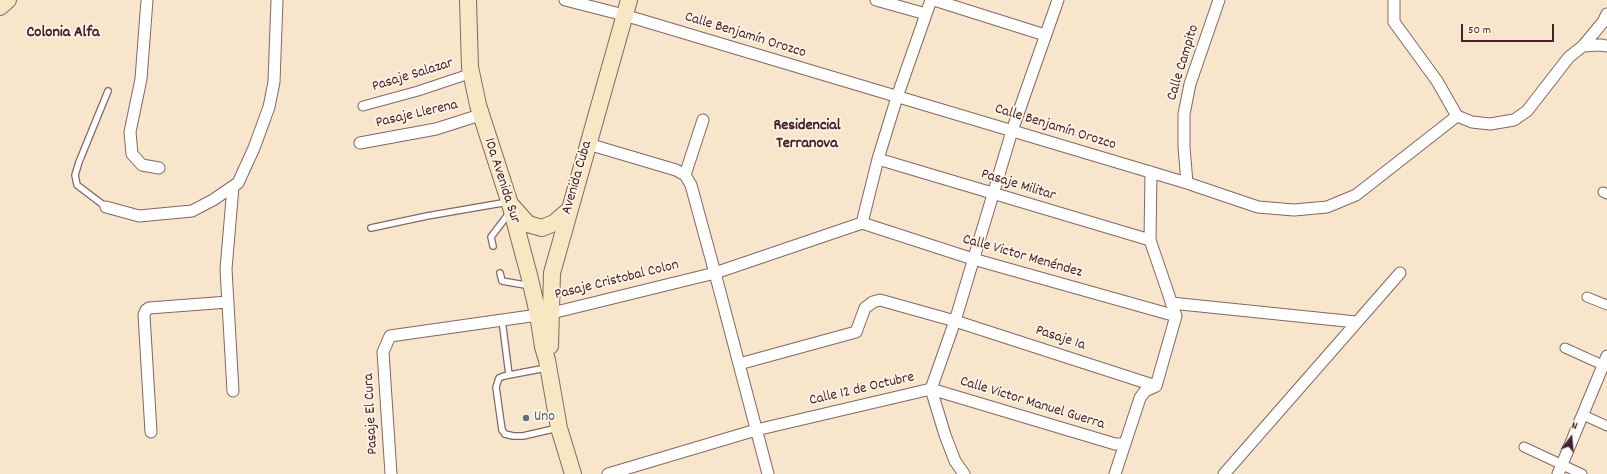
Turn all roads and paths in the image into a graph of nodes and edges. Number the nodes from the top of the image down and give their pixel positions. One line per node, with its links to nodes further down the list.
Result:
1 (8, 0): 12 (main road)
2 (147, 0): 30 (street)
3 (277, 0): 34 (street)
4 (468, 0): 19 (main road, 10a Avenida Sur)
5 (564, 0): 13 (street, Calle Benjamín Orozco)
6 (876, 0): 14 (street)
7 (931, 0): 14 (street)
8 (934, 0): 16 (street)
9 (1058, 0): 16 (street, Calle 12 de Octubre)
10 (1219, 0): 33 (street, Calle Campito)
11 (1394, 0): 24 (street)
12 (0, 7)
13 (626, 8): 21 (street, Calle Benjamín Orozco); 28 (main road, Avenida Cuba)
14 (926, 14): 21 (street)
15 (1607, 14): 17 (street)
16 (1045, 35): 26 (street, Calle 12 de Octubre)
17 (1583, 46): 18 (street); 24 (street)
18 (1607, 46)
19 (472, 73): 22 (street, Pasaje Salazar); 23 (main road, 10a Avenida Sur)
20 (108, 91): 37 (lane)
21 (897, 97): 26 (street, Calle Benjamín Orozco); 29 (street)
22 (363, 106)
23 (480, 115): 27 (street, Pasaje Llerena); 36 (main road, 10a Avenida Sur)
24 (1457, 116): 33 (street, Calle Benjamín Orozco)
25 (703, 120): 32 (street)
26 (1012, 131): 31 (street, Calle Benjamín Orozco); 35 (street, Calle 12 de Octubre)
27 (360, 144)
28 (588, 144): 32 (street); 38 (main road, Avenida Cuba)
29 (878, 159): 35 (street, Pasaje Militar); 39 (street)
30 (159, 168)
31 (1151, 172): 33 (street, Calle Benjamín Orozco); 41 (street)
32 (686, 175): 45 (street)
33 (1187, 183)
34 (233, 187): 37 (street); 49 (street)
35 (993, 194): 41 (street, Pasaje Militar); 43 (street, Calle 12 de Octubre)
36 (510, 205): 38 (main road); 40 (lane); 42 (lane); 47 (main road, 10a Avenida Sur)
37 (106, 207)
38 (569, 210): 52 (main road, Avenida Cuba)
39 (862, 223): 43 (street, Calle Victor Menéndez); 45 (street, Pasaje Cristobal Colon)
40 (371, 228)
41 (1150, 240): 50 (street)
42 (493, 246)
43 (973, 260): 53 (street, Calle Victor Menéndez); 55 (street, Calle 12 de Octubre)
44 (500, 273): 47 (lane)
45 (715, 273): 52 (street, Pasaje Cristobal Colon); 61 (street)
46 (1400, 273): 56 (street)
47 (532, 287): 52 (main road, 10a Avenida Sur)
48 (1587, 297): 51 (street)
49 (228, 302): 65 (street); 70 (street)
50 (1171, 303): 53 (street); 56 (street)
51 (1607, 305)
52 (545, 313): 54 (street, Pasaje Cristobal Colon); 60 (main road, Avenida Cuba)
53 (1176, 316): 63 (street)
54 (502, 319): 58 (street, Pasaje Cristobal Colon); 62 (lane)
55 (955, 321): 61 (street, Pasaje 1a); 63 (street, Pasaje 1a); 64 (street, Calle 12 de Octubre)
56 (1356, 322): 80 (street)
57 (1565, 348): 59 (street)
58 (383, 352): 74 (street, Pasaje El Cura)
59 (1606, 363): 66 (street)
60 (548, 364): 62 (lane); 68 (main road, Avenida Cuba)
61 (739, 364): 69 (street)
62 (509, 375): 68 (lane)
63 (1156, 386): 71 (street)
64 (931, 389): 69 (street, Calle 12 de Octubre); 71 (street, Calle Victor Manuel Guerra); 78 (street)
65 (233, 391)
66 (1583, 415): 67 (street); 73 (street)
67 (1607, 426)
68 (559, 428): 75 (main road, Avenida Cuba)
69 (756, 430): 76 (street, Calle 12 de Octubre); 77 (street)
70 (151, 432)
71 (1124, 444): 79 (street)
72 (1524, 447): 73 (street)
73 (1560, 470): 81 (street)
74 (391, 474)
75 (573, 474)
76 (608, 474)
77 (768, 474)
78 (964, 474)
79 (1115, 474)
80 (1224, 474)
81 (1582, 474)

